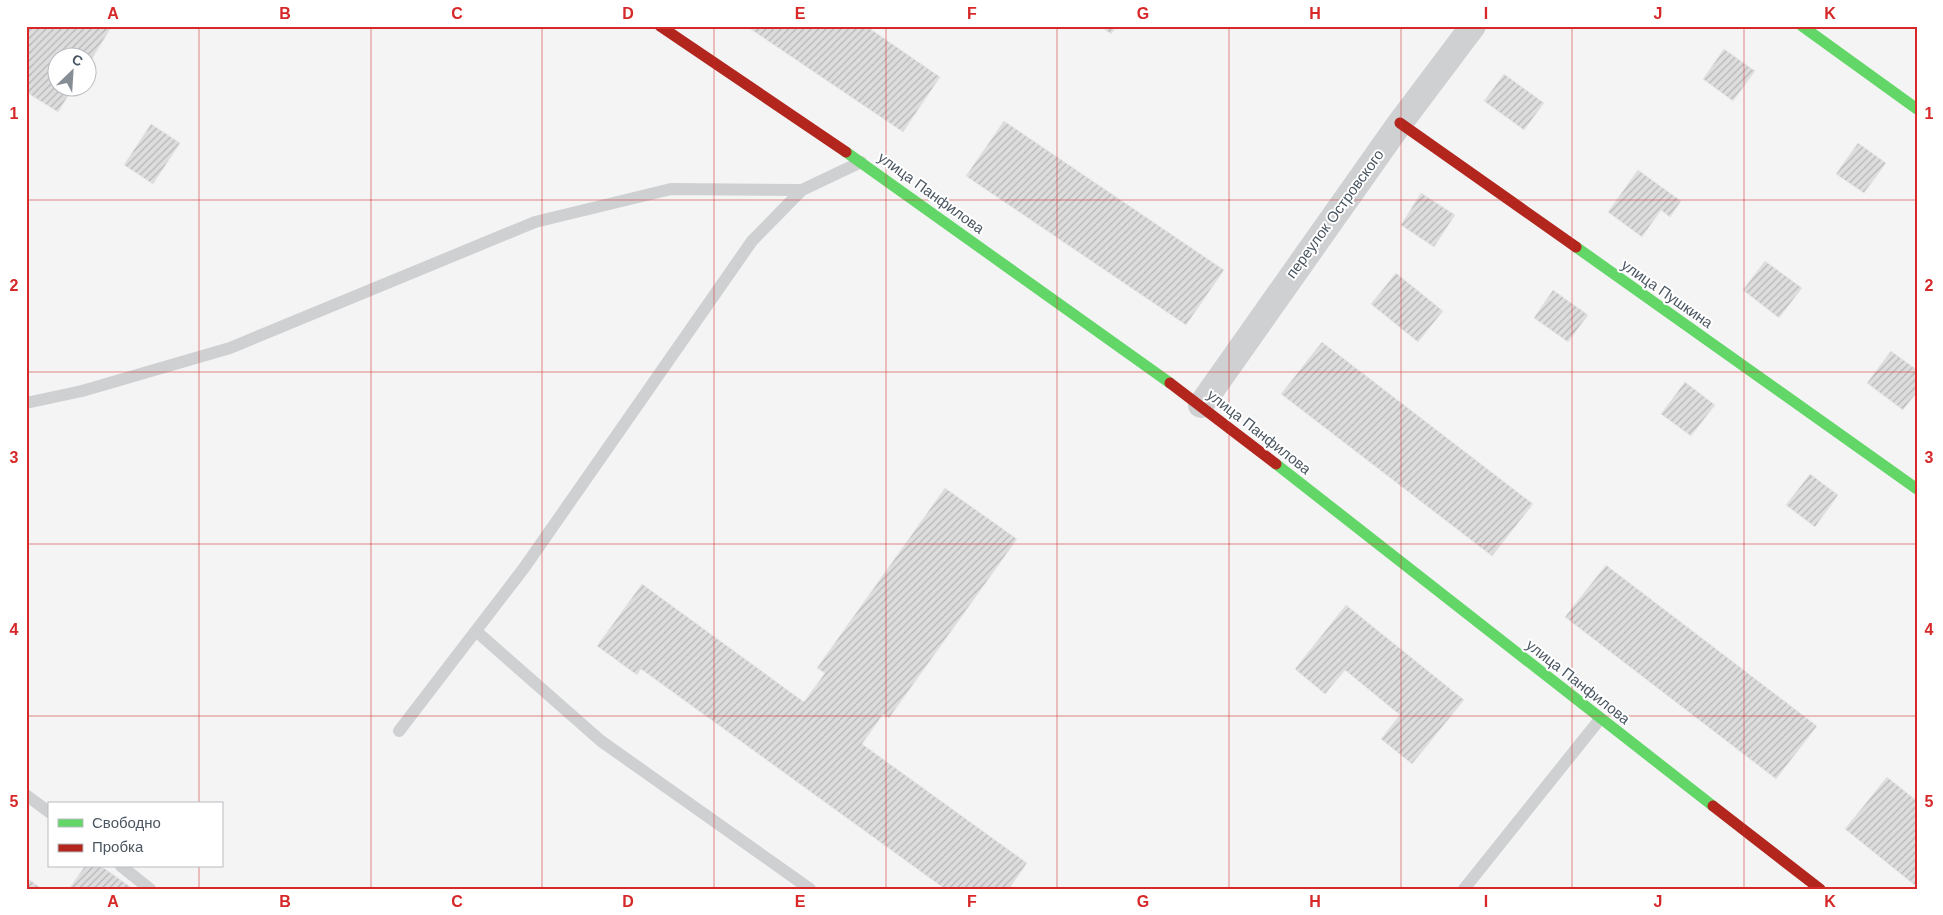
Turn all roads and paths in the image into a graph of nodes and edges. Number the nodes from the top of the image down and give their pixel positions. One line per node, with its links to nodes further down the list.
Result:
1 (660, 26): 6 (street, улица Панфилова)
2 (1473, 26): 5 (street, переулок Островского)
3 (1802, 26): 4 (street)
4 (1917, 109)
5 (1400, 123): 9 (street, переулок Островского); 10 (street, улица Пушкина)
6 (861, 162): 7 (lane); 9 (street, улица Панфилова)
7 (802, 190): 8 (lane); 11 (lane)
8 (26, 403)
9 (1201, 405): 12 (street, улица Панфилова)
10 (1917, 489)
11 (476, 631): 13 (lane); 18 (lane)
12 (1600, 719): 19 (lane); 20 (street, улица Панфилова)
13 (399, 731)
14 (26, 795): 15 (lane)
15 (48, 811)
16 (123, 868): 17 (lane)
17 (150, 889)
18 (810, 889)
19 (1464, 889)
20 (1820, 889)

